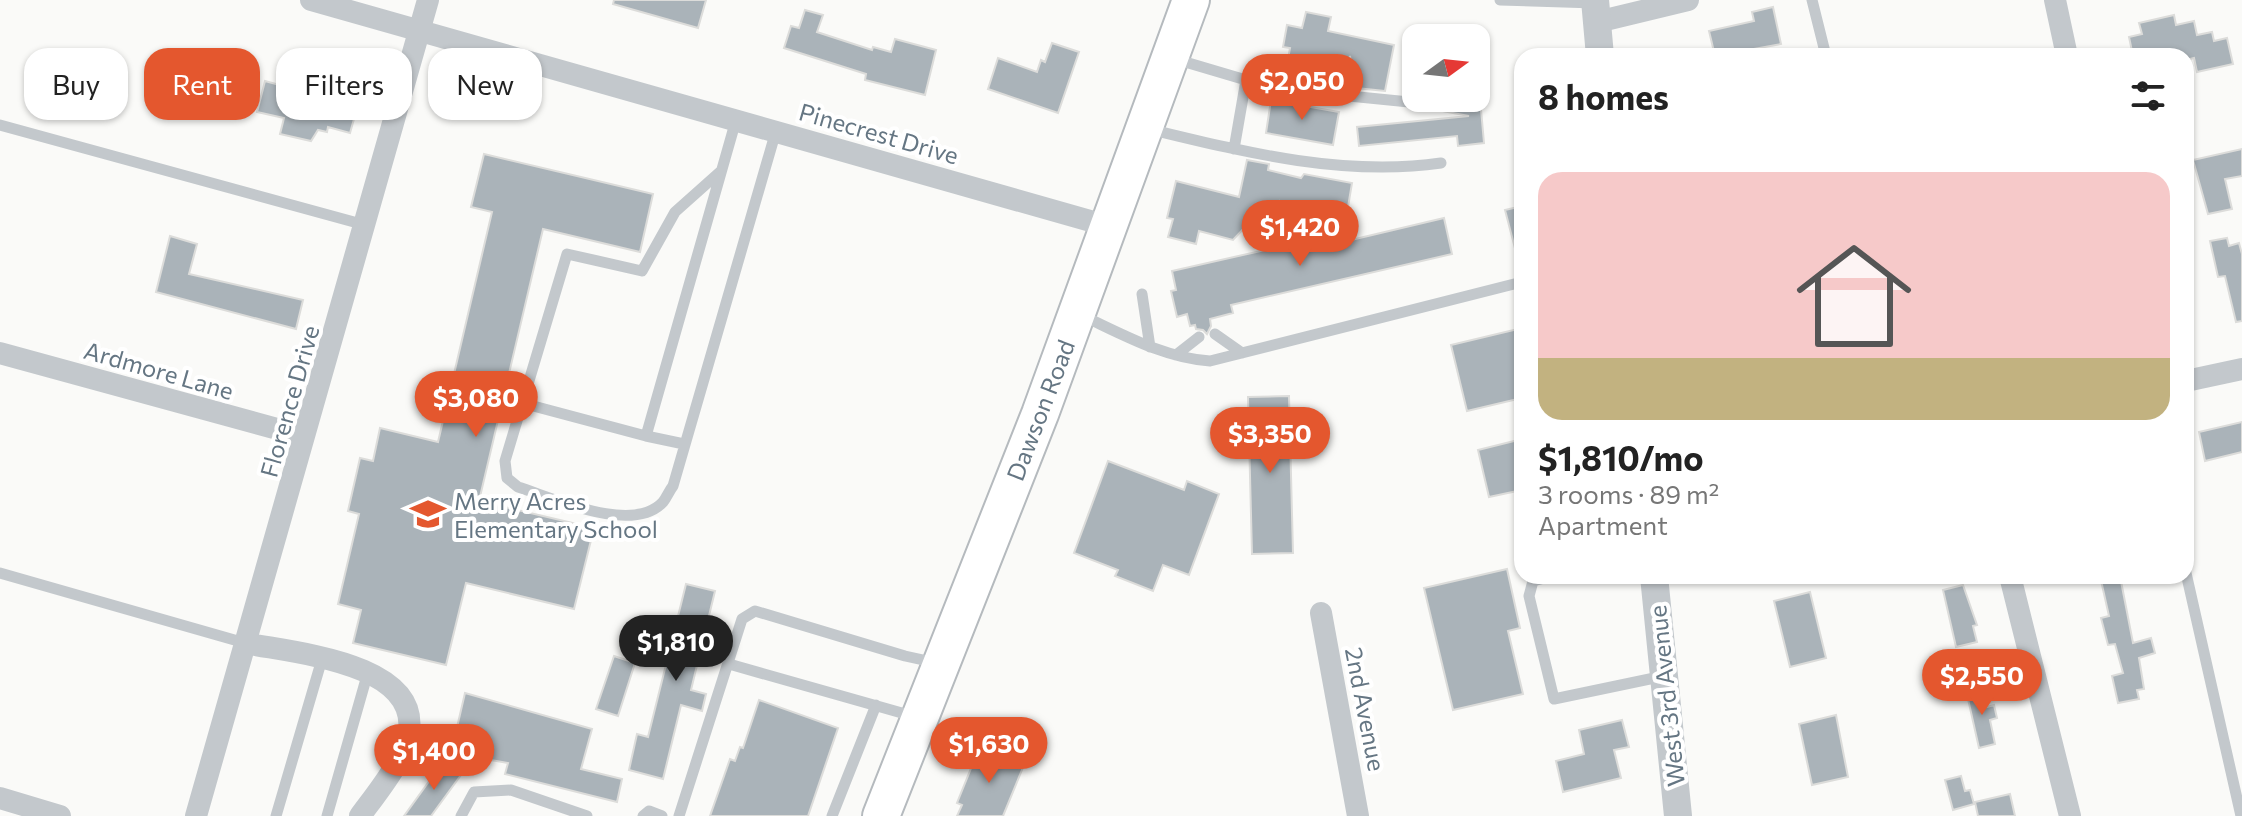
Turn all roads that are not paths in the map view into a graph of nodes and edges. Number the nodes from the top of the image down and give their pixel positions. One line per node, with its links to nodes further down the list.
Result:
1 (311, 0): 10 (street, Pinecrest Drive)
2 (428, 0): 10 (street, Florence Drive)
3 (1191, 0): 14 (main road, Dawson Road)
4 (1500, 0): 8 (lane)
5 (1688, 0): 9 (street)
6 (1812, 0): 12 (lane)
7 (2055, 0): 13 (street)
8 (1540, 1): 9 (lane)
9 (1595, 8): 11 (street)
10 (421, 31): 17 (street, Pinecrest Drive); 24 (street, Florence Drive)
11 (1599, 48)
12 (1824, 48)
13 (2065, 48)
14 (1170, 57): 15 (lane); 19 (main road, Dawson Road)
15 (1246, 80): 16 (lane); 21 (lane)
16 (1402, 101)
17 (736, 120): 20 (street, Pinecrest Drive); 23 (lane)
18 (0, 125): 24 (lane)
19 (1144, 128): 21 (lane); 25 (main road, Dawson Road)
20 (776, 131): 25 (street, Pinecrest Drive); 40 (lane)
21 (1234, 149): 22 (lane)
22 (1441, 163)
23 (721, 171): 37 (lane); 39 (lane)
24 (366, 226): 38 (street, Florence Drive)
25 (1108, 226): 28 (main road, Dawson Road)
26 (1514, 284): 33 (lane)
27 (1142, 294): 31 (lane)
28 (1077, 313): 31 (lane); 50 (main road, Dawson Road)
29 (1215, 334): 33 (lane)
30 (1199, 337): 34 (lane)
31 (1150, 347): 34 (lane)
32 (0, 353): 38 (street, Ardmore Lane)
33 (1242, 353): 34 (lane)
34 (1176, 355)
35 (2242, 369): 36 (street)
36 (2194, 379)
37 (522, 403): 39 (lane); 40 (lane)
38 (303, 436): 47 (street, Florence Drive)
39 (646, 436): 40 (lane)
40 (684, 444)
41 (0, 573): 47 (lane)
42 (1532, 584): 52 (lane)
43 (1655, 584): 52 (street, West 3rd Avenue)
44 (2012, 584): 70 (street)
45 (2188, 584): 71 (lane)
46 (1321, 613): 68 (street, 2nd Avenue)
47 (245, 643): 48 (street); 57 (street, Florence Drive)
48 (322, 659): 51 (street); 58 (lane)
49 (729, 664): 50 (lane); 53 (lane); 65 (lane)
50 (942, 664): 54 (main road, Dawson Road)
51 (368, 672): 59 (lane); 60 (street)
52 (1665, 675): 69 (street, West 3rd Avenue)
53 (876, 705): 54 (lane); 66 (lane)
54 (920, 718): 67 (main road, Dawson Road)
55 (0, 798): 56 (street)
56 (60, 816)
57 (196, 816)
58 (276, 816)
59 (327, 816)
60 (360, 816)
61 (461, 816): 62 (lane)
62 (587, 816)
63 (643, 816): 64 (lane)
64 (662, 816)
65 (679, 816)
66 (832, 816)
67 (881, 816)
68 (1358, 816)
69 (1678, 816)
70 (2070, 816)
71 (2241, 816)

